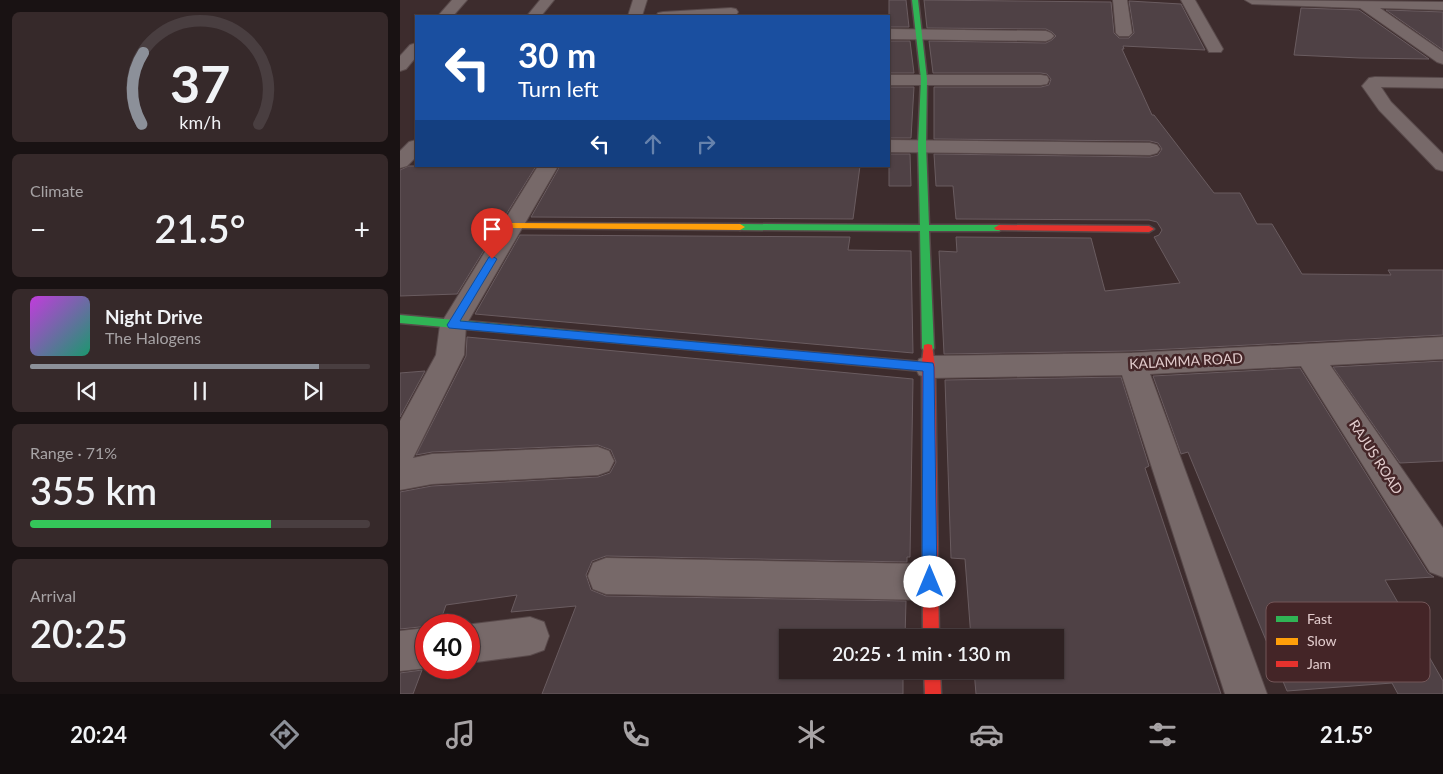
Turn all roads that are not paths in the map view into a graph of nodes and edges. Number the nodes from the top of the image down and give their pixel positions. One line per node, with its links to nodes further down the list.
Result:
1 (460, 0): 11 (street)
2 (547, 0): 12 (street)
3 (640, 0): 13 (street)
4 (915, 0): 17 (street)
5 (1120, 0): 15 (street)
6 (1188, 0): 22 (street)
7 (1252, 0): 8 (street)
8 (1360, 1): 9 (street); 19 (street)
9 (1443, 6)
10 (731, 12): 14 (street)
11 (446, 15)
12 (535, 15)
13 (634, 15)
14 (680, 15)
15 (1124, 33)
16 (890, 34): 17 (street)
17 (920, 34): 18 (street); 25 (street)
18 (1046, 36)
19 (1423, 44): 20 (street); 23 (street)
20 (1443, 44)
21 (415, 49): 24 (street)
22 (1215, 49)
23 (1443, 59)
24 (400, 66)
25 (924, 79): 26 (street); 27 (street); 30 (street)
26 (890, 80)
27 (1041, 80)
28 (1443, 83): 34 (street)
29 (890, 146): 30 (street)
30 (922, 146): 32 (street); 37 (street)
31 (415, 147): 33 (street)
32 (1150, 149)
33 (400, 162)
34 (1443, 165)
35 (547, 167): 36 (street)
36 (512, 226): 37 (street); 40 (street)
37 (924, 227): 38 (street); 44 (street)
38 (1149, 229)
39 (400, 319): 40 (street)
40 (453, 325): 44 (street); 45 (street)
41 (1443, 348): 42 (street, KALAMMA ROAD)
42 (1308, 354): 43 (street, KALAMMA ROAD); 48 (street, RAJUS ROAD)
43 (1132, 364): 44 (street, KALAMMA ROAD); 58 (street)
44 (928, 367): 50 (street)
45 (400, 451)
46 (598, 461): 47 (street)
47 (400, 475)
48 (1443, 559)
49 (606, 576): 50 (street)
50 (930, 582): 51 (street)
51 (931, 629)
52 (530, 636): 53 (street)
53 (480, 642)
54 (415, 649): 55 (street)
55 (400, 651)
56 (932, 679): 57 (street)
57 (933, 694)
58 (1246, 694)

